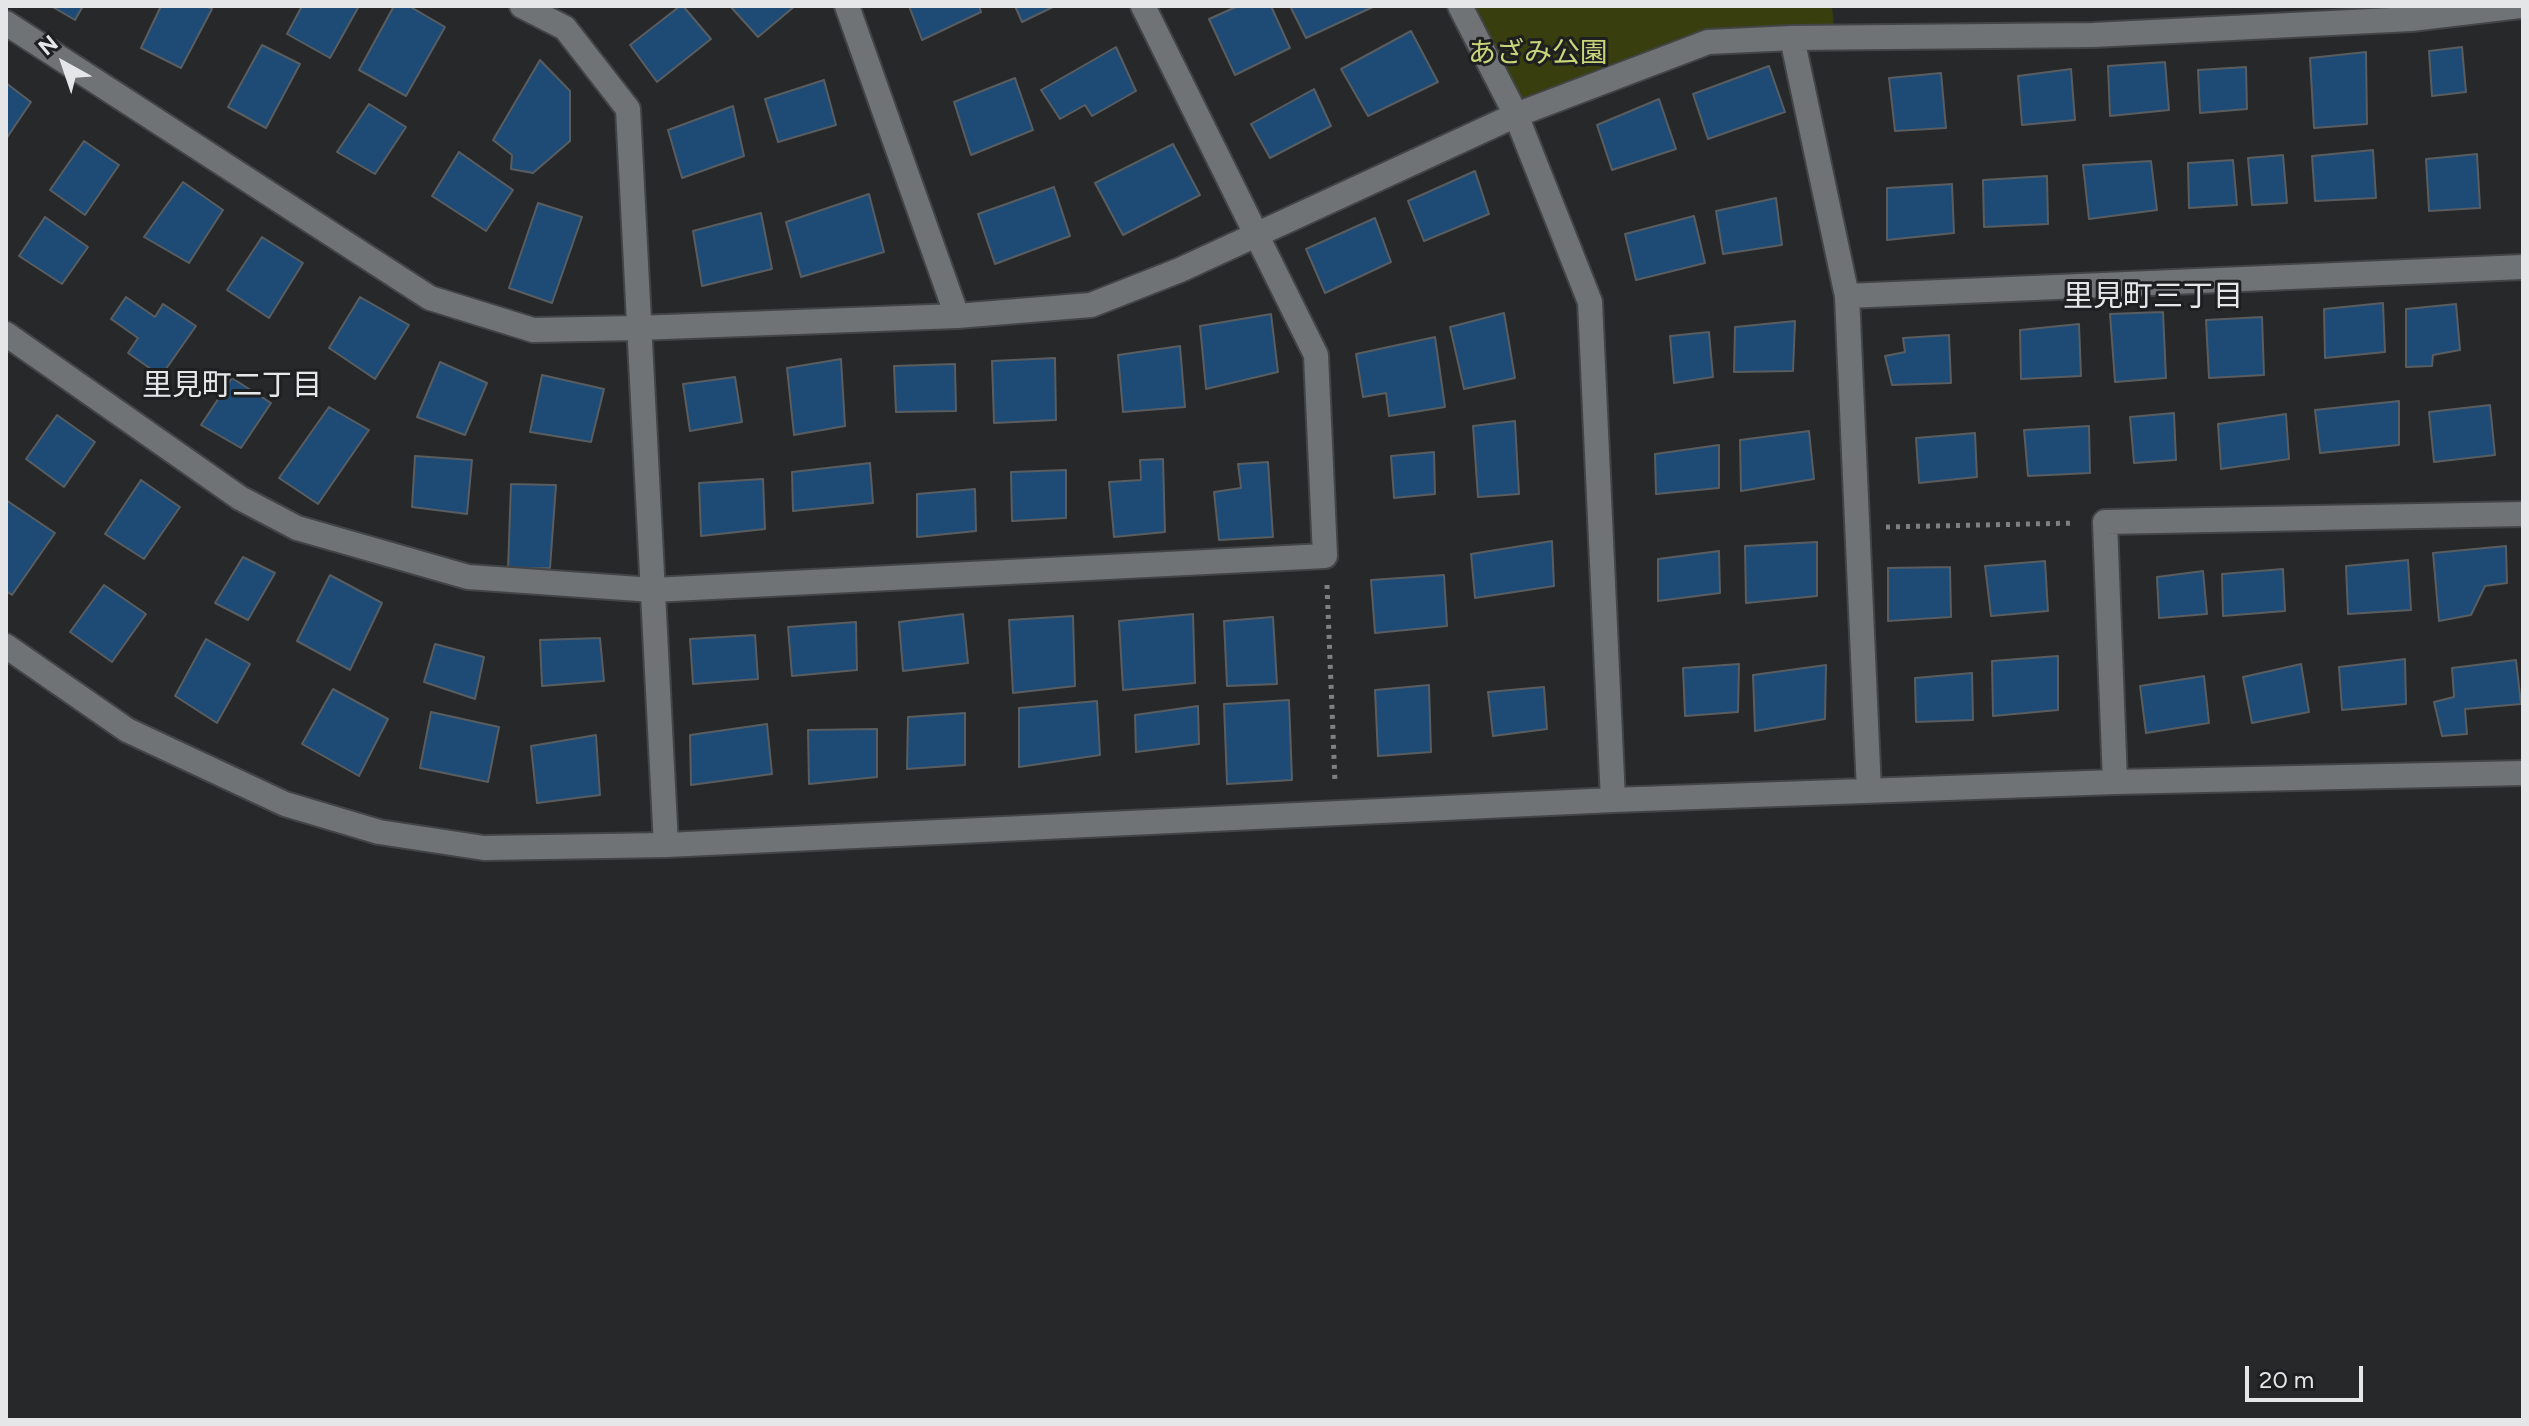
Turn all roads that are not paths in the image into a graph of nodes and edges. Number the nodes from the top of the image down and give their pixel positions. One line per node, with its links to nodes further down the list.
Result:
1 (522, 6): 13 (street)
2 (847, 6): 12 (street)
3 (1143, 6): 9 (street)
4 (1460, 6): 8 (street)
5 (2520, 6): 7 (street)
6 (6, 23): 13 (street)
7 (1792, 38): 8 (street); 11 (street)
8 (1516, 115): 9 (street); 21 (street)
9 (1257, 234): 12 (street); 16 (street)
10 (2523, 267): 11 (street)
11 (1847, 296): 20 (street)
12 (957, 316): 13 (street)
13 (638, 328): 16 (street)
14 (6, 334): 16 (street)
15 (2523, 514): 19 (street)
16 (653, 590): 22 (street)
17 (6, 646): 22 (street)
18 (2523, 773): 19 (street)
19 (2115, 782): 20 (street)
20 (1869, 791): 21 (street)
21 (1613, 800): 22 (street)
22 (666, 845)

